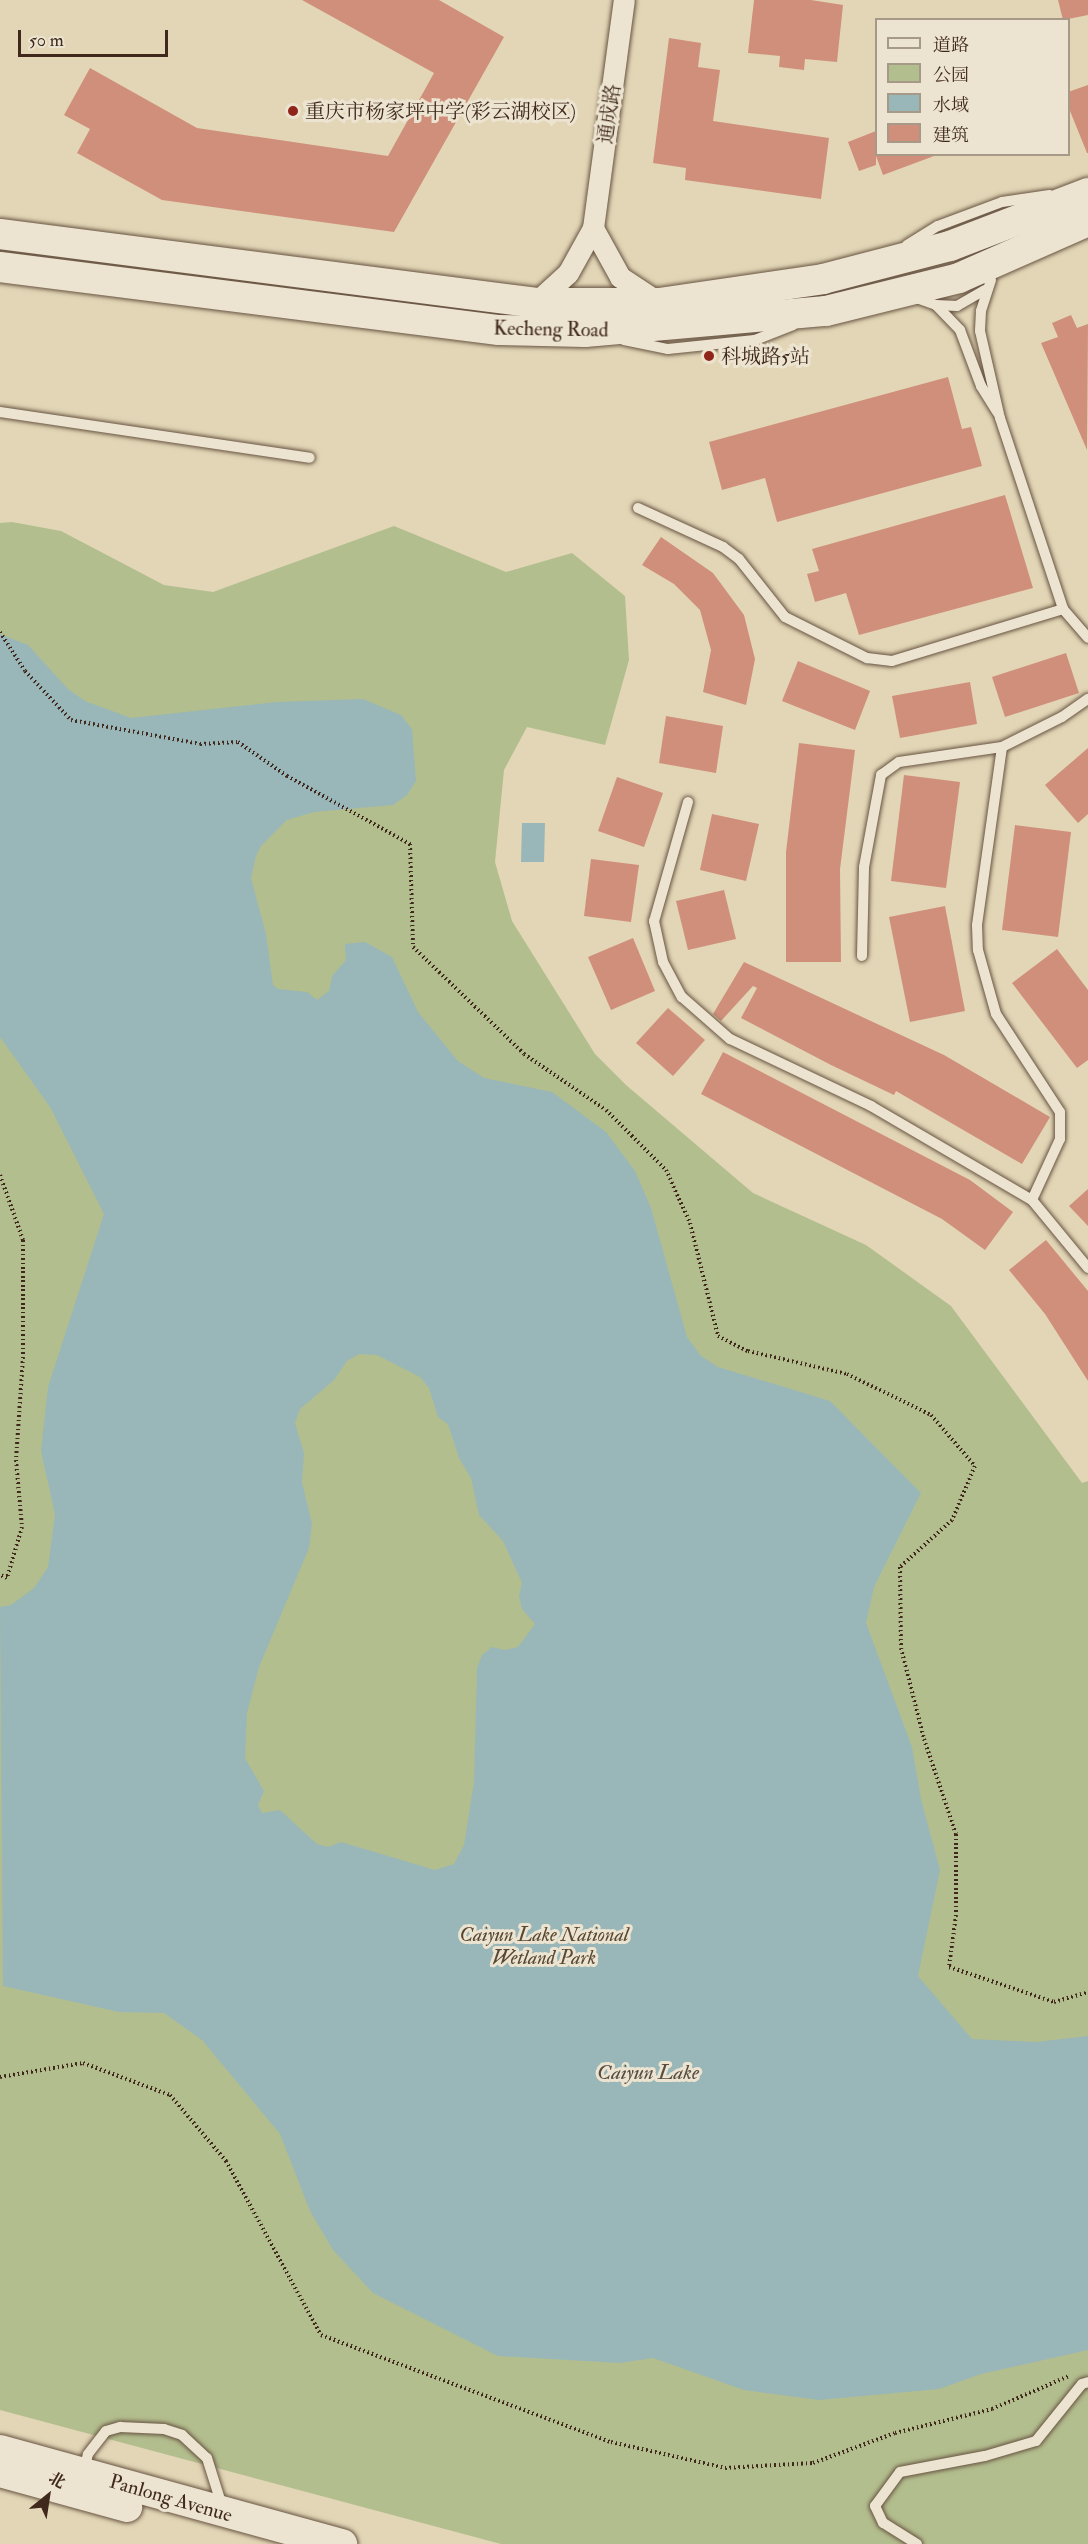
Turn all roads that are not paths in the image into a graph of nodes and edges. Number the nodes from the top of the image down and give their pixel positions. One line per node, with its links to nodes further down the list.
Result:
1 (624, 0): 4 (street, 通成路)
2 (1088, 191): 10 (main road, Kecheng Road)
3 (1088, 221): 7 (main road, Kecheng Road)
4 (593, 228): 9 (street); 10 (street)
5 (0, 234): 9 (main road, Kecheng Road)
6 (0, 267): 12 (main road, Kecheng Road)
7 (998, 270): 8 (main road, Kecheng Road); 11 (lane); 14 (lane)
8 (903, 293): 11 (lane); 12 (main road, Kecheng Road)
9 (537, 303): 10 (main road, Kecheng Road); 12 (street)
10 (659, 303)
11 (936, 305): 14 (lane)
12 (499, 330)
13 (0, 412): 15 (lane)
14 (1000, 418): 17 (lane)
15 (310, 458)
16 (638, 508): 17 (lane)
17 (1063, 609): 18 (lane)
18 (1088, 638)
19 (1088, 699): 20 (lane)
20 (1002, 747): 22 (lane); 23 (lane)
21 (688, 802): 23 (lane)
22 (862, 956)
23 (1032, 1200): 24 (lane)
24 (1088, 1268)
25 (1088, 2382): 32 (lane)
26 (0, 2450): 28 (main road, Panlong Avenue)
27 (0, 2472): 28 (main road, Panlong Avenue)
28 (81, 2484): 29 (main road, Panlong Avenue); 29 (lane); 30 (main road, Panlong Avenue)
29 (223, 2512): 31 (main road, Panlong Avenue)
30 (266, 2544)
31 (342, 2544)
32 (917, 2544)

